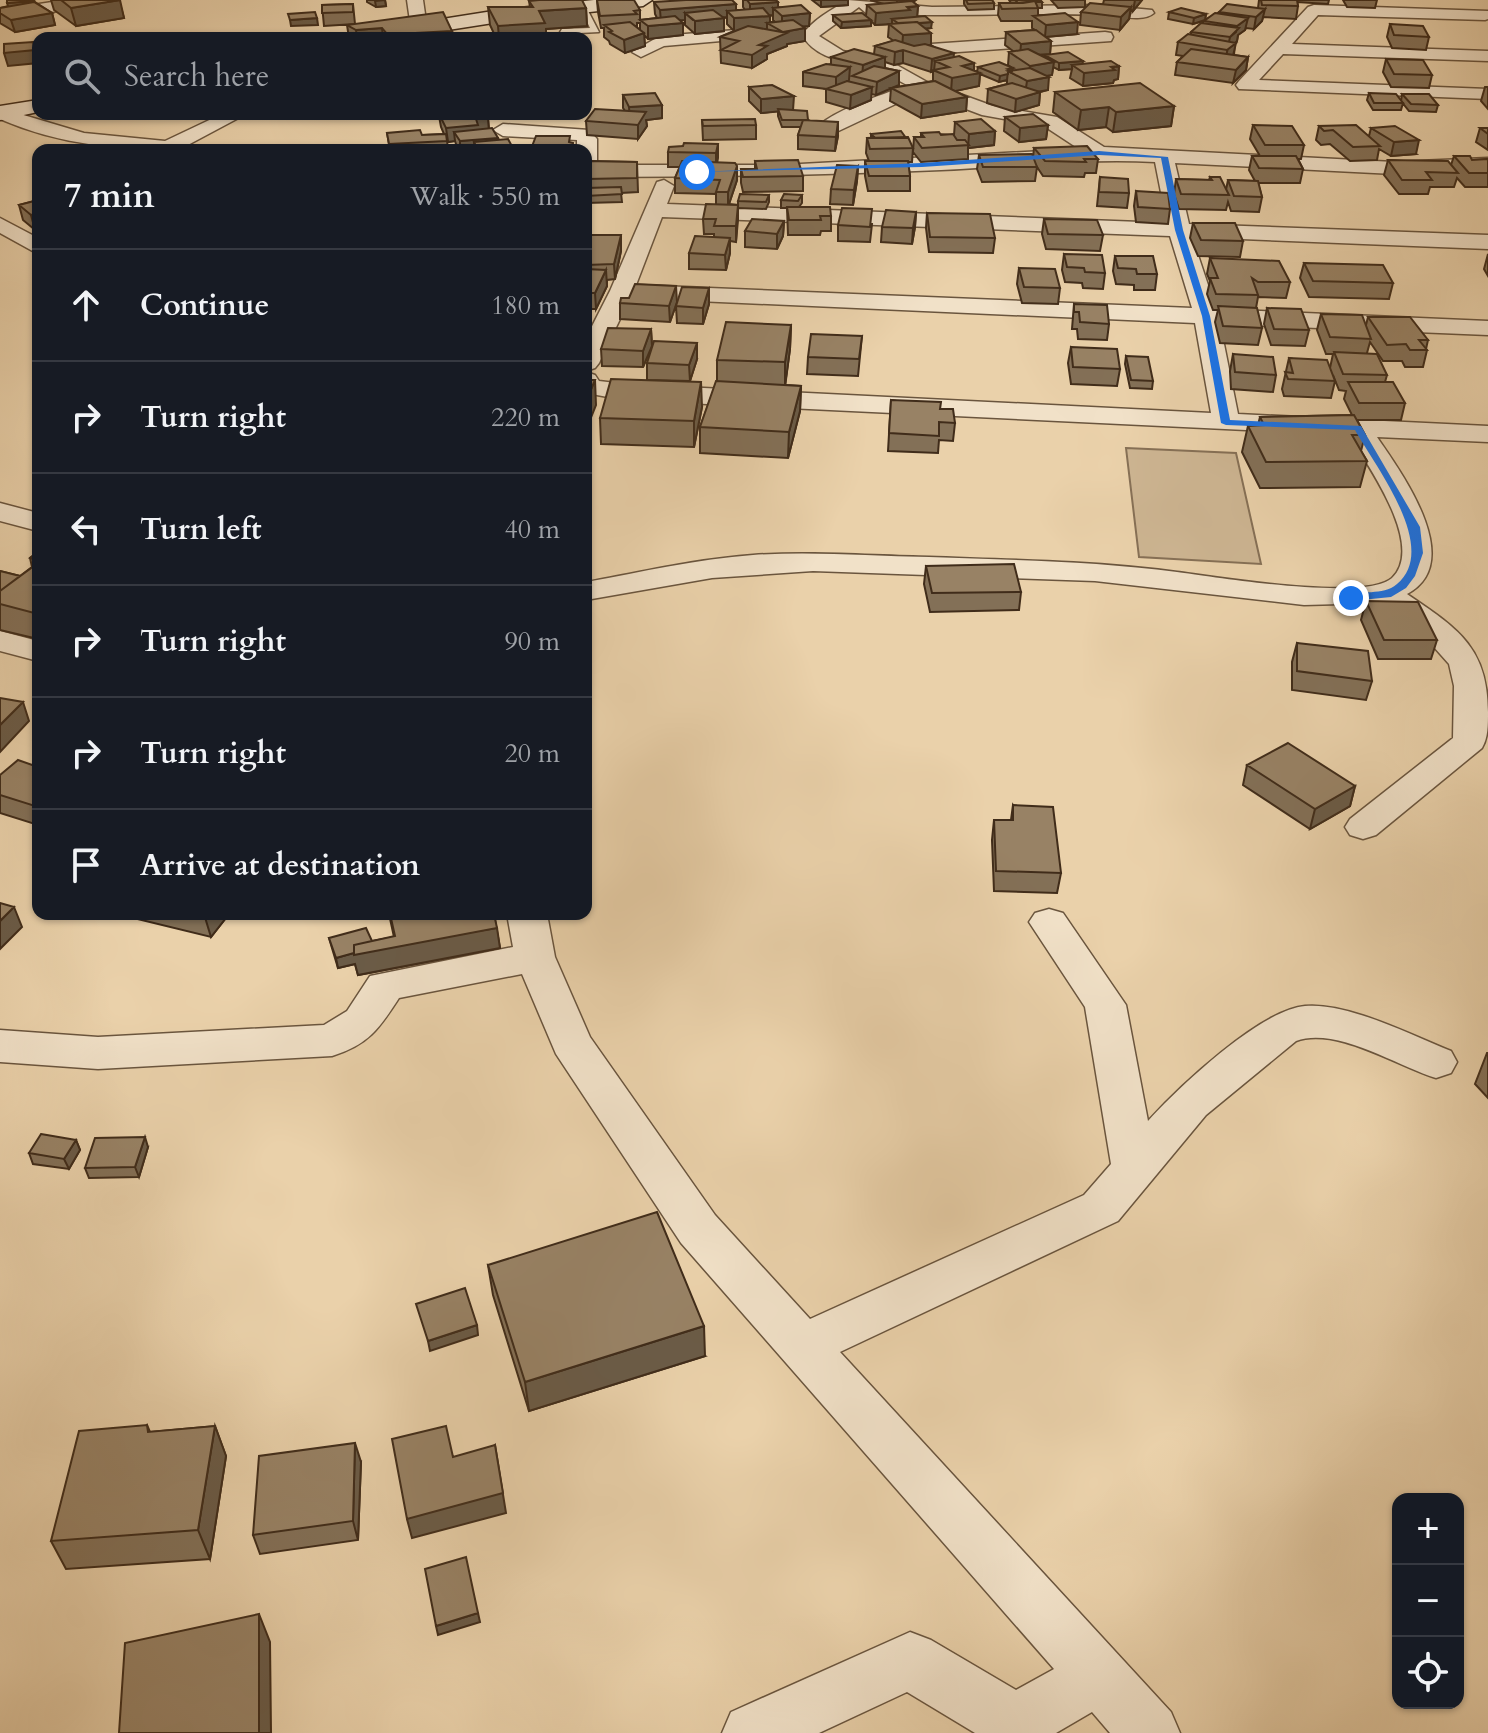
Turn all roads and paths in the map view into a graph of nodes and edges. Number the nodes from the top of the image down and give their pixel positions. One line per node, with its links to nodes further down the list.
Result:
1 (96, 0): 8 (street)
2 (415, 0): 10 (street)
3 (643, 0): 6 (main road)
4 (1474, 0): 9 (street)
5 (853, 4): 7 (street); 11 (street)
6 (582, 7): 10 (main road); 13 (lane)
7 (1146, 13)
8 (0, 15)
9 (1487, 17): 16 (street)
10 (419, 28): 12 (main road)
11 (816, 29): 17 (street); 19 (street)
12 (395, 32)
13 (562, 32)
14 (1105, 37): 15 (street)
15 (928, 48): 19 (street); 20 (street)
16 (1279, 49): 18 (street); 22 (street)
17 (641, 52)
18 (1488, 56)
19 (853, 59): 21 (street)
20 (964, 63)
21 (921, 86): 27 (street); 31 (street)
22 (1488, 94)
23 (32, 107): 24 (main road)
24 (1, 113): 28 (street)
25 (226, 120): 29 (street)
26 (503, 130): 30 (street)
27 (823, 131)
28 (116, 144)
29 (184, 144)
30 (587, 144)
31 (1099, 153): 32 (street); 35 (street)
32 (1164, 157): 33 (street); 38 (street)
33 (1488, 164)
34 (592, 171): 35 (street)
35 (669, 172): 36 (street)
36 (657, 210): 38 (street); 42 (street)
37 (0, 224): 40 (street)
38 (1179, 230): 39 (street); 44 (street)
39 (1488, 242)
40 (32, 243)
41 (614, 243): 42 (street)
42 (641, 243): 43 (street)
43 (622, 291): 44 (street); 46 (street)
44 (1206, 316): 45 (street); 48 (street)
45 (1488, 328)
46 (592, 366)
47 (592, 380): 48 (street)
48 (1226, 423): 49 (street)
49 (1358, 428): 50 (street); 54 (street)
50 (1488, 434)
51 (0, 512): 52 (street)
52 (32, 520)
53 (592, 590): 54 (street)
54 (1387, 595): 57 (street)
55 (0, 641): 56 (street)
56 (32, 649)
57 (1363, 827)
58 (1049, 922): 62 (street)
59 (531, 936): 60 (street); 63 (street)
60 (0, 1046)
61 (1436, 1062): 62 (street)
62 (1134, 1167): 63 (street)
63 (803, 1346): 64 (street)
64 (1099, 1676): 65 (street); 66 (street)
65 (752, 1733)
66 (1150, 1733)

